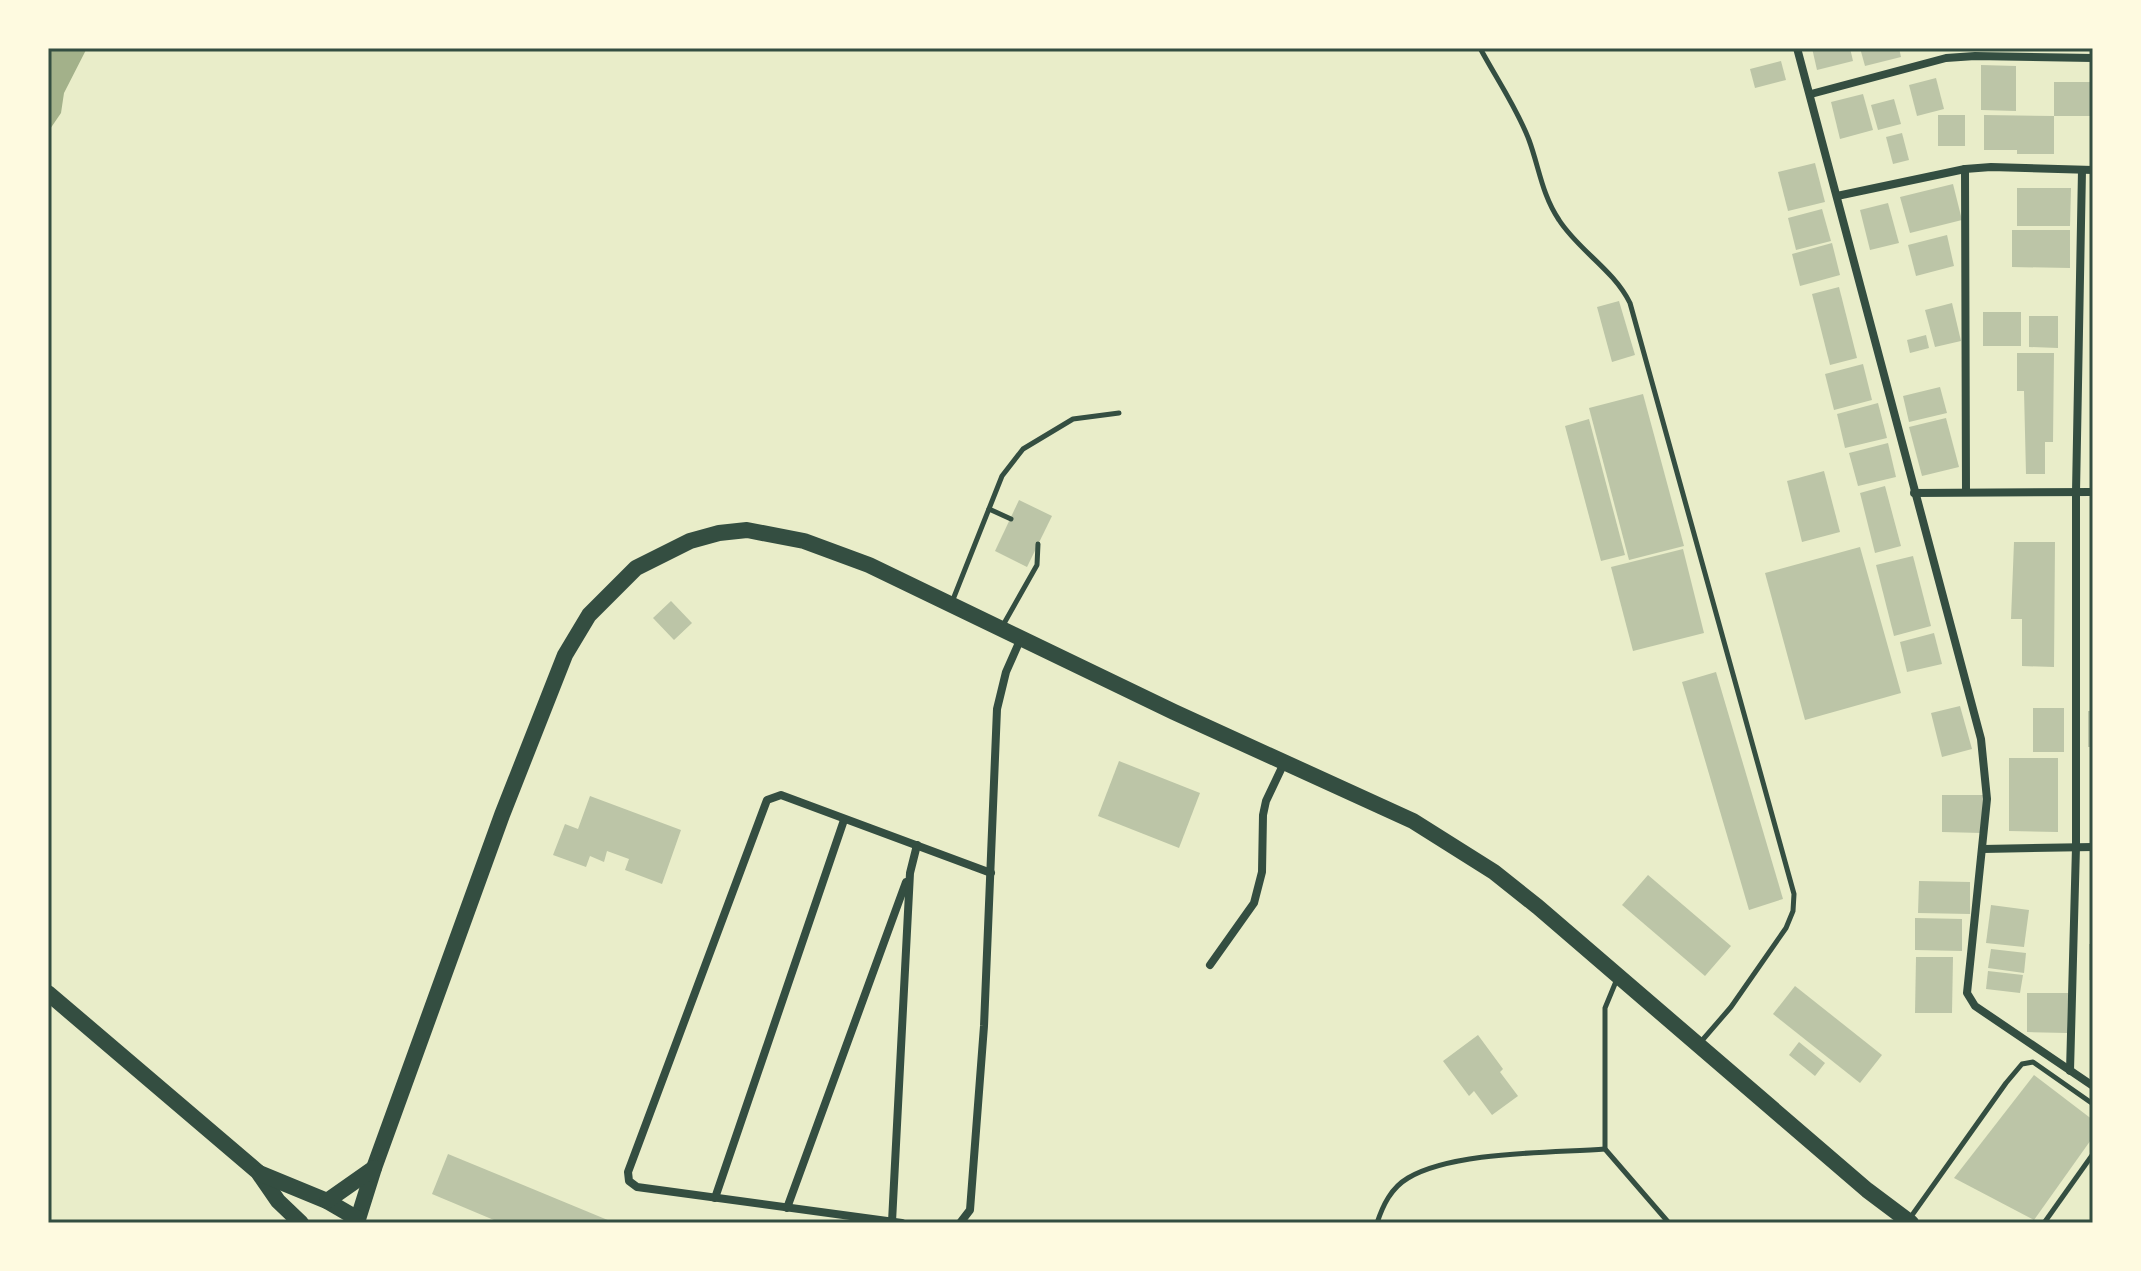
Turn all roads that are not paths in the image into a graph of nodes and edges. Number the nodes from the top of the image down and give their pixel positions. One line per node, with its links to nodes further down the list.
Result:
1 (1480, 48): 31 (lane)
2 (1797, 48): 4 (street)
3 (2093, 58): 4 (street)
4 (1811, 94): 8 (street)
5 (1965, 169): 6 (street); 8 (street); 10 (street)
6 (2082, 170): 7 (street); 11 (street)
7 (2093, 170)
8 (1837, 196): 13 (street)
9 (1119, 413): 14 (lane)
10 (1966, 492): 11 (street); 13 (street)
11 (2076, 492): 12 (street); 23 (street)
12 (2093, 492)
13 (1914, 493): 25 (street)
14 (989, 509): 15 (lane); 17 (lane)
15 (1011, 519)
16 (1038, 544): 18 (lane)
17 (951, 604): 18 (main road); 37 (main road)
18 (1002, 628): 19 (main road)
19 (1021, 638): 20 (main road); 27 (street)
20 (1284, 763): 28 (street); 29 (main road)
21 (844, 820): 22 (street); 39 (street); 39 (street)
22 (917, 845): 26 (street); 27 (street)
23 (2076, 847): 24 (street); 25 (street); 32 (street)
24 (2093, 847)
25 (1983, 849): 32 (street)
26 (910, 873): 41 (street); 43 (street)
27 (991, 873): 47 (street)
28 (1210, 965)
29 (1619, 975): 31 (main road); 35 (lane)
30 (48, 993): 38 (main road)
31 (1699, 1045): 44 (main road)
32 (2070, 1071): 33 (street)
33 (2093, 1086)
34 (2093, 1104): 44 (lane)
35 (1605, 1149): 48 (lane); 49 (lane)
36 (2093, 1154): 50 (lane)
37 (374, 1168): 40 (main road); 42 (main road)
38 (258, 1172): 40 (main road); 45 (main road)
39 (715, 1198): 41 (street)
40 (327, 1201): 42 (main road)
41 (787, 1208): 43 (street)
42 (359, 1222)
43 (892, 1222): 46 (street)
44 (1909, 1222)
45 (301, 1223)
46 (902, 1223)
47 (960, 1223)
48 (1377, 1223)
49 (1669, 1223)
50 (2044, 1223)

